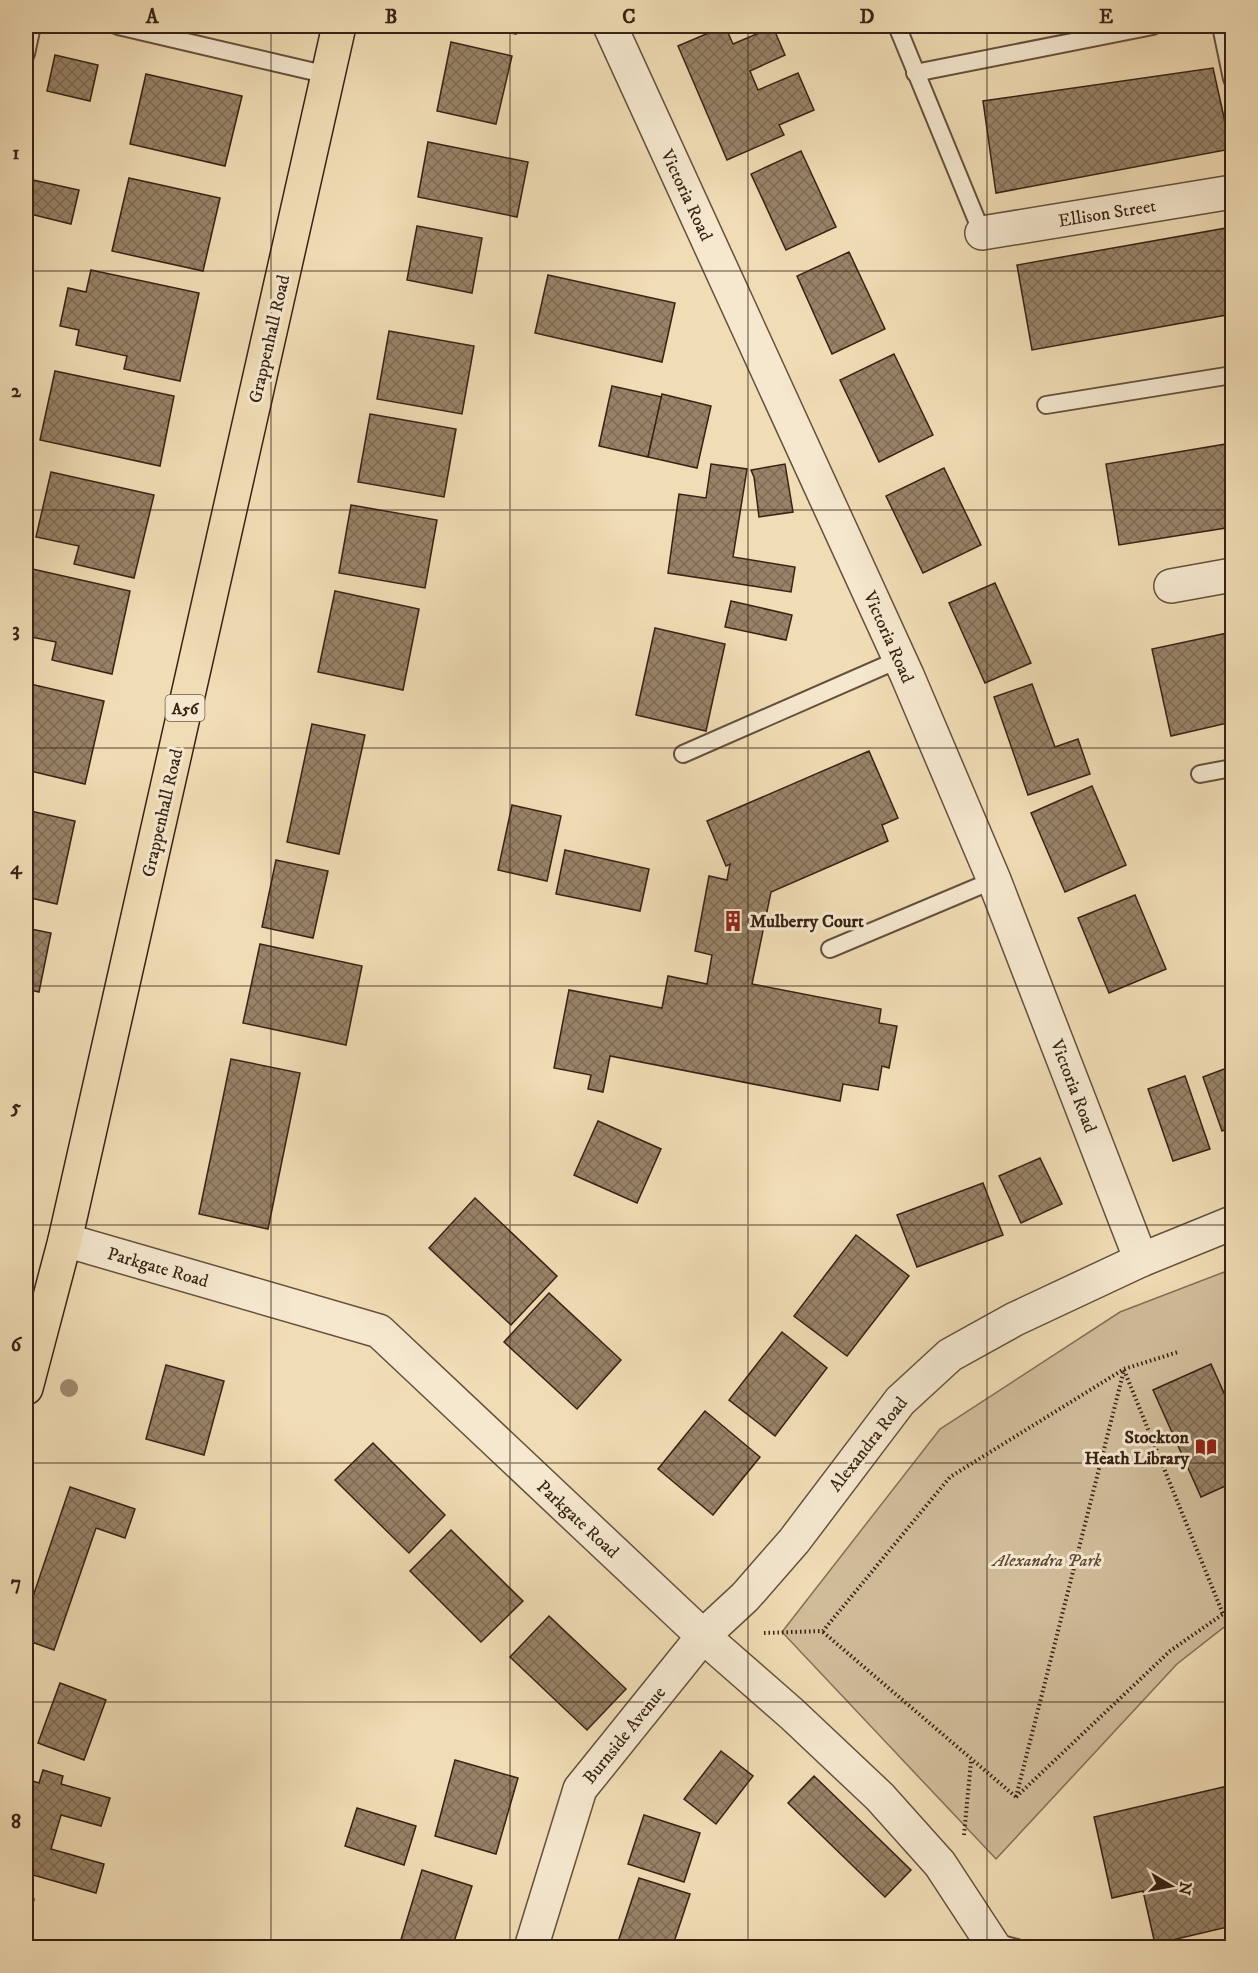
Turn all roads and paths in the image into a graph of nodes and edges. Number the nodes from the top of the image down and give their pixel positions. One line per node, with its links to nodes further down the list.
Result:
1 (32, 26): 8 (lane)
2 (118, 26): 10 (lane)
3 (339, 26): 10 (main road, Grappenhall Road / A56)
4 (610, 26): 18 (street, Victoria Road)
5 (897, 26): 9 (lane)
6 (1153, 26): 9 (lane)
7 (1221, 26): 11 (lane)
8 (26, 54)
9 (915, 73): 13 (lane)
10 (328, 75): 25 (main road, Grappenhall Road / A56)
11 (1233, 79)
12 (1233, 192): 13 (street, Ellison Street)
13 (982, 233)
14 (1233, 375): 15 (lane)
15 (1046, 405)
16 (1233, 575): 17 (street)
17 (1171, 586)
18 (900, 659): 19 (lane); 22 (street, Victoria Road)
19 (683, 754)
20 (1233, 768): 21 (lane)
21 (1200, 774)
22 (994, 880): 23 (lane); 26 (street, Victoria Road)
23 (830, 949)
24 (1233, 1222): 26 (street, Alexandra Road)
25 (65, 1240): 29 (main road, Grappenhall Road / A56); 34 (street, Parkgate Road)
26 (1140, 1260): 34 (street, Alexandra Road)
27 (1178, 1352): 28 (path)
28 (1124, 1369): 31 (path); 32 (path); 36 (path)
29 (26, 1388)
30 (1233, 1610): 31 (path)
31 (1223, 1614): 36 (path)
32 (823, 1631): 33 (path); 35 (path)
33 (759, 1633)
34 (704, 1637): 37 (street, Parkgate Road); 39 (street, Burnside Avenue)
35 (971, 1761): 36 (path); 37 (path)
36 (1016, 1797)
37 (940, 1864): 38 (street, Parkgate Road)
38 (1000, 1945)
39 (531, 1947)

